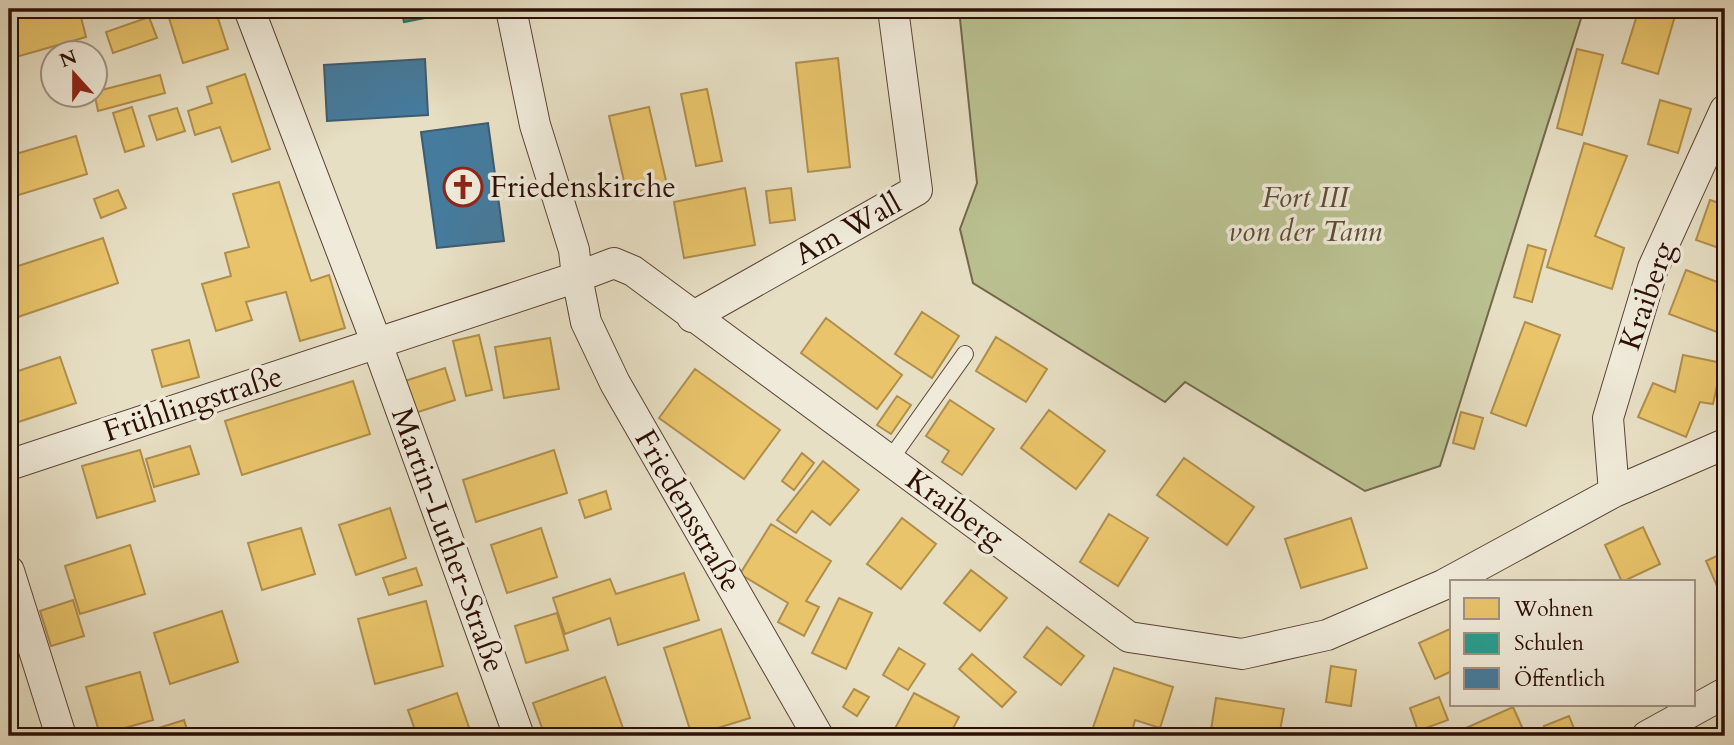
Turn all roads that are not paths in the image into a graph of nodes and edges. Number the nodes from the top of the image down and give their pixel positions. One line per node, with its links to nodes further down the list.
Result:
1 (248, 9): 7 (street, Martin-Luther-Straße)
2 (511, 9): 5 (street)
3 (893, 9): 6 (street, Am Wall)
4 (1725, 110): 12 (street, Kraiberg)
5 (577, 277): 6 (street, Kraiberg); 7 (street); 20 (street, Friedensstraße)
6 (692, 317): 10 (street, Kraiberg)
7 (377, 344): 11 (street, Frühlingstraße); 19 (street, Martin-Luther-Straße)
8 (965, 354): 10 (lane)
9 (1725, 443): 12 (street, Kraiberg)
10 (889, 461): 14 (street, Kraiberg)
11 (9, 465)
12 (1614, 492): 15 (street, Kraiberg)
13 (9, 571): 18 (street)
14 (1450, 580)
15 (1451, 580)
16 (1725, 693): 17 (street)
17 (1677, 729): 21 (street)
18 (61, 736)
19 (519, 736)
20 (818, 736)
21 (1647, 736)

